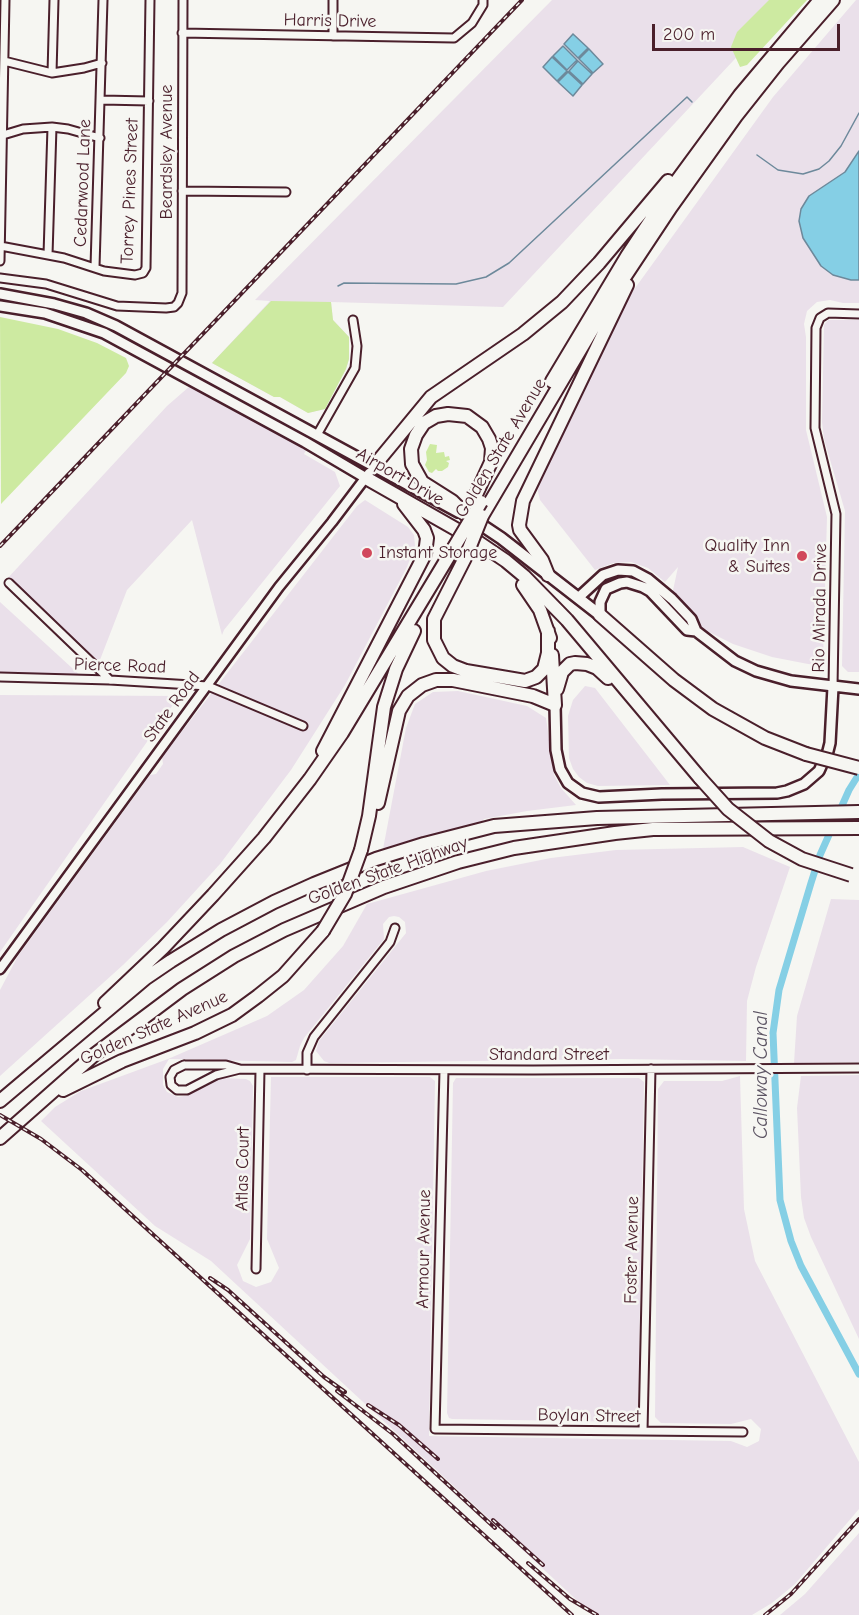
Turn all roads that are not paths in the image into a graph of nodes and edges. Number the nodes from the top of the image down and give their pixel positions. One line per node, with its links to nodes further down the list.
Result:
1 (5, 0): 12 (street)
2 (54, 0): 15 (street)
3 (103, 0): 14 (street, Cedarwood Lane)
4 (150, 0): 18 (street, Torrey Pines Street)
5 (183, 0): 10 (street, Beardsley Avenue)
6 (333, 0): 11 (street)
7 (483, 0): 11 (street, Harris Drive)
8 (820, 0): 20 (highway, Golden State Avenue)
9 (833, 0): 27 (highway, Golden State Avenue)
10 (182, 33): 11 (street, Harris Drive); 24 (street, Beardsley Avenue)
11 (333, 36)
12 (2, 47): 13 (street)
13 (4, 61): 15 (street); 16 (street)
14 (102, 63): 15 (street); 17 (street, Cedarwood Lane)
15 (52, 73)
16 (2, 100): 21 (street)
17 (102, 100): 18 (street); 22 (street, Cedarwood Lane)
18 (149, 101): 31 (street, Torrey Pines Street)
19 (52, 127): 21 (street); 22 (street); 29 (street)
20 (713, 131): 38 (highway); 41 (highway, Golden State Avenue)
21 (3, 135): 23 (street)
22 (100, 138): 31 (street, Cedarwood Lane)
23 (1, 148): 26 (street)
24 (182, 191): 25 (street); 32 (street, Beardsley Avenue)
25 (286, 192)
26 (1, 198): 28 (street)
27 (655, 231): 41 (highway, Golden State Avenue); 45 (highway)
28 (1, 246): 29 (street, Torrey Pines Street); 30 (street)
29 (48, 255): 31 (street, Torrey Pines Street)
30 (0, 261)
31 (95, 267)
32 (0, 278)
33 (0, 294): 37 (main road, Airport Drive)
34 (0, 306): 39 (main road, Airport Drive)
35 (859, 314): 54 (street, Rio Mirada Drive)
36 (353, 320): 37 (street)
37 (317, 435): 38 (main road, Airport Drive)
38 (374, 466): 39 (street, State Road); 42 (main road, Airport Drive)
39 (366, 478): 40 (highway, Airport Drive); 53 (street, State Road)
40 (399, 498): 44 (highway, Airport Drive); 60 (highway)
41 (481, 506): 42 (highway); 43 (highway, Golden State Avenue, bridge)
42 (468, 517): 45 (main road, Airport Drive)
43 (459, 550): 50 (highway); 60 (highway, Golden State Avenue); 63 (highway, Golden State Avenue)
44 (496, 555): 50 (highway); 57 (highway, Airport Drive)
45 (548, 575): 47 (main road, Airport Drive)
46 (9, 583): 52 (street)
47 (578, 598): 48 (main road, Airport Drive); 49 (main road)
48 (600, 615): 49 (main road); 59 (highway, Airport Drive, bridge)
49 (696, 631): 54 (main road)
50 (548, 632): 56 (highway)
51 (0, 677): 52 (street, Pierce Road)
52 (110, 680): 53 (street, Pierce Road)
53 (208, 686): 58 (street, Pierce Road); 66 (street, State Road)
54 (832, 687): 55 (main road); 56 (main road)
55 (859, 689)
56 (555, 705): 57 (highway); 63 (highway)
57 (648, 717): 64 (highway, Airport Drive, bridge)
58 (303, 726)
59 (859, 768)
60 (310, 779): 73 (highway, Golden State Avenue)
61 (859, 812): 73 (highway, Golden State Highway)
62 (859, 828): 74 (highway, Golden State Highway)
63 (362, 850): 74 (highway, Golden State Avenue, bridge)
64 (855, 876)
65 (395, 928): 71 (street)
66 (0, 969)
67 (859, 1068): 69 (street, Standard Street)
68 (240, 1069): 68 (street, Standard Street); 70 (street, Standard Street)
69 (651, 1069): 72 (street, Standard Street); 79 (street, Foster Avenue)
70 (260, 1070): 71 (street, Standard Street); 77 (street, Atlas Court)
71 (307, 1070): 72 (street, Standard Street)
72 (444, 1070): 78 (street, Armour Avenue)
73 (28, 1076): 75 (highway, Golden State Highway)
74 (48, 1097): 76 (highway, Golden State Highway)
75 (0, 1101)
76 (0, 1138)
77 (256, 1269)
78 (435, 1429): 79 (street, Boylan Street)
79 (643, 1431): 80 (street, Boylan Street)
80 (743, 1432)

